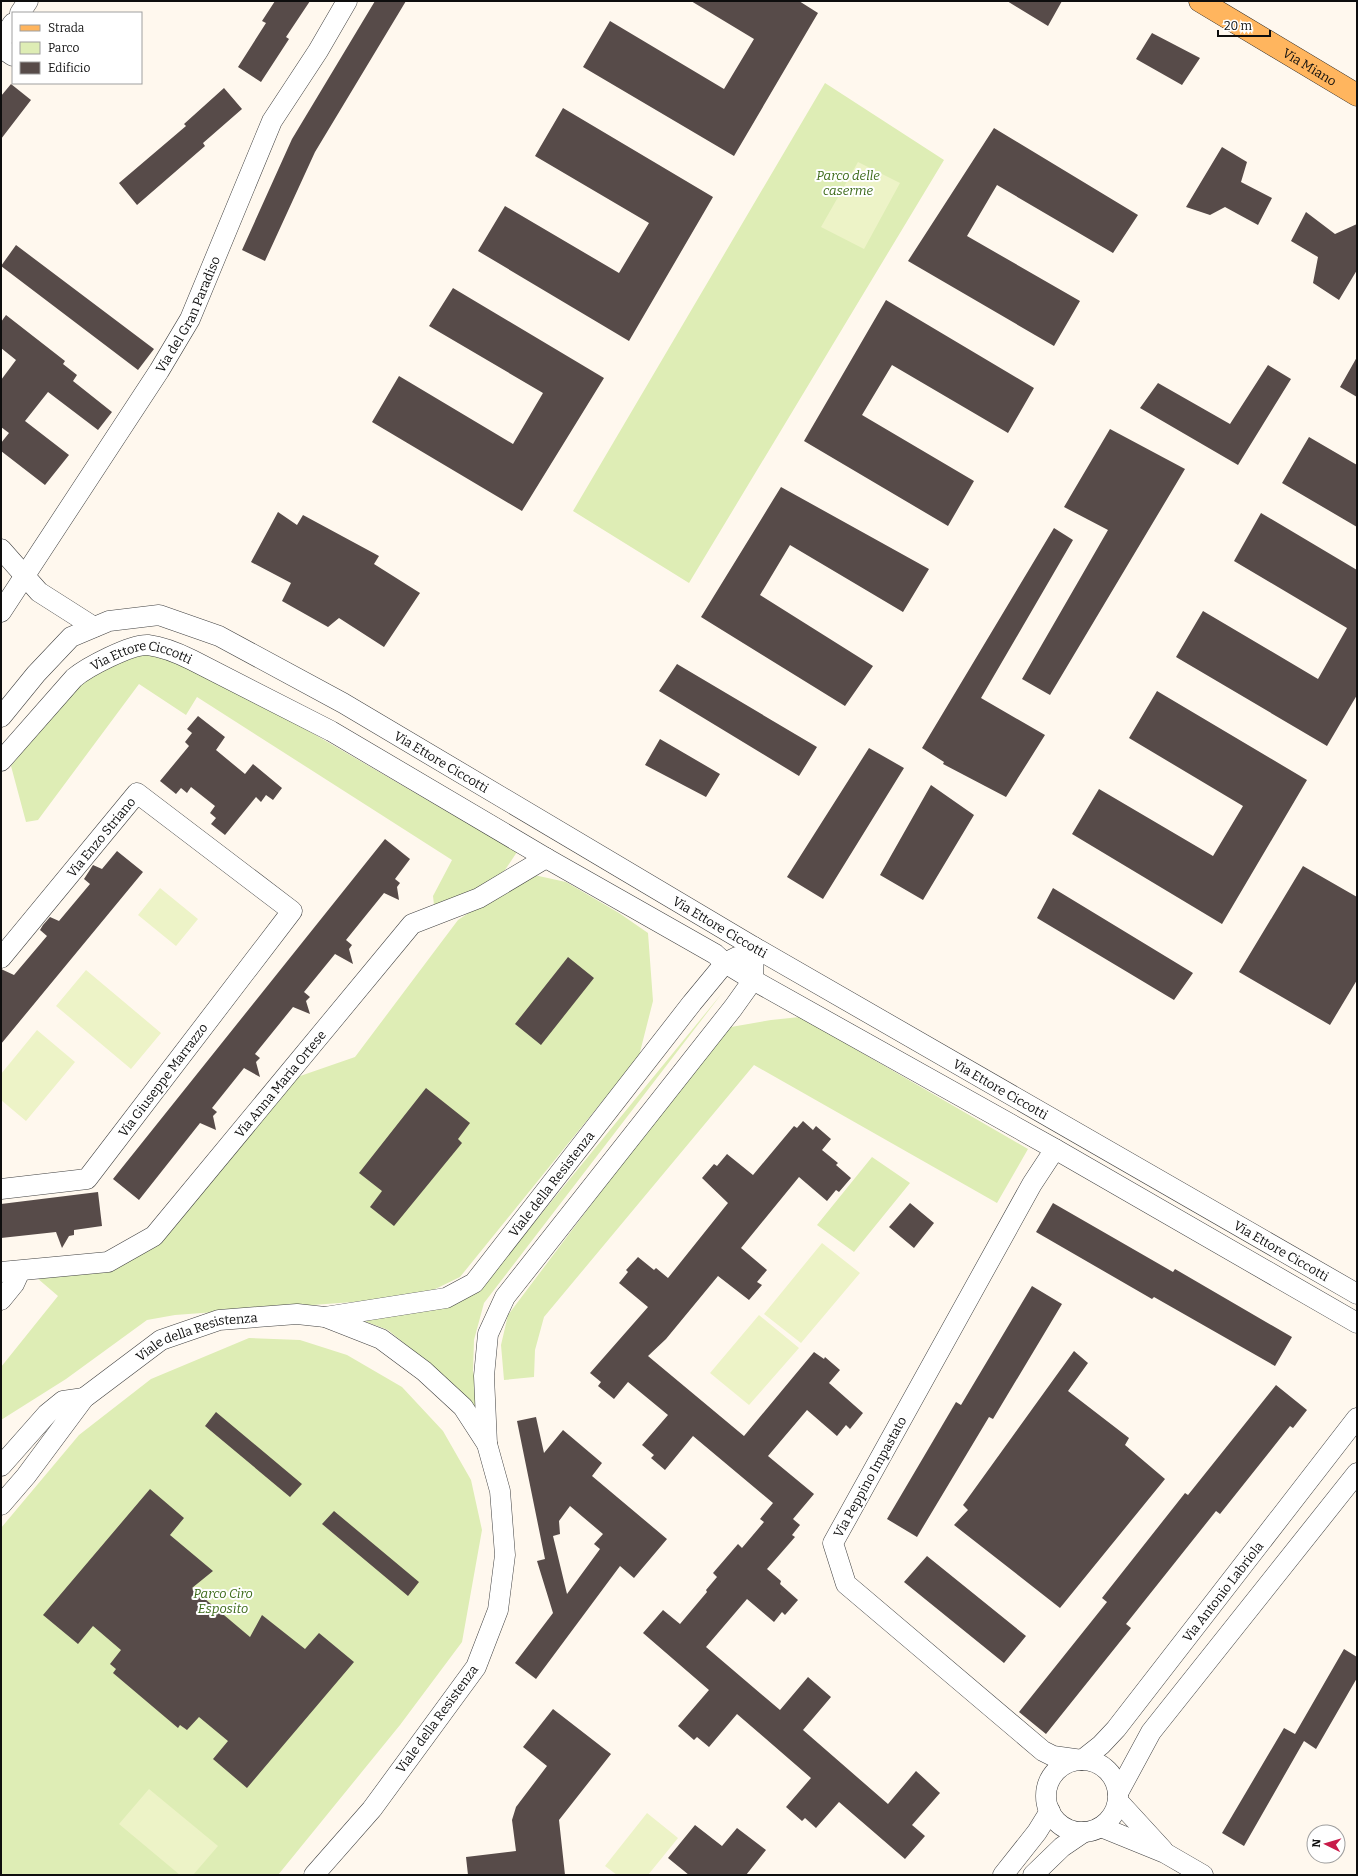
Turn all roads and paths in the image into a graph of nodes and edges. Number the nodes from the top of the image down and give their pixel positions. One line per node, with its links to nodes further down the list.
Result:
1 (28, 1): 4 (street)
2 (348, 1): 11 (street, Via del Gran Paradiso)
3 (1200, 1): 9 (main road, Via Miano)
4 (21, 12)
5 (12, 24): 6 (street)
6 (1, 41)
7 (1, 48): 8 (street)
8 (12, 55)
9 (1357, 95)
10 (1, 549): 11 (street)
11 (24, 575): 12 (street, Via del Gran Paradiso); 13 (street)
12 (1, 612)
13 (94, 627): 14 (street, Via Ettore Ciccotti); 18 (street, Via Ettore Ciccotti)
14 (1, 717)
15 (1, 761): 16 (street, Via Ettore Ciccotti)
16 (546, 858): 20 (street, Via Ettore Ciccotti); 24 (street, Via Anna Maria Ortese)
17 (292, 911): 19 (street, Via Enzo Striano); 23 (street, Via Giuseppe Marrazzo)
18 (754, 948): 20 (street); 21 (street); 25 (street, Via Ettore Ciccotti)
19 (1, 958)
20 (725, 964): 21 (street, Via Ettore Ciccotti); 27 (street, Viale della Resistenza)
21 (753, 980): 22 (street, Via Ettore Ciccotti); 31 (street, Viale della Resistenza)
22 (1055, 1149): 28 (street, Via Ettore Ciccotti); 35 (street, Via Peppino Impastato)
23 (1, 1189)
24 (10, 1272): 26 (street)
25 (1357, 1294)
26 (1, 1300)
27 (325, 1317): 29 (street, Viale della Resistenza); 31 (street, Viale della Resistenza)
28 (1357, 1322)
29 (84, 1398): 32 (street, Viale della Resistenza); 34 (street, Viale della Resistenza)
30 (1357, 1418): 36 (street, Via Antonio Labriola)
31 (487, 1444): 42 (street, Viale della Resistenza)
32 (1, 1466)
33 (1357, 1473): 38 (street)
34 (1, 1505)
35 (1043, 1751): 36 (street, Via Peppino Impastato); 37 (street)
36 (1082, 1760): 37 (street); 38 (street)
37 (1049, 1784): 39 (street)
38 (1118, 1797): 40 (street); 41 (street)
39 (1050, 1811): 40 (street); 43 (street)
40 (1092, 1830): 41 (street); 44 (street)
41 (1165, 1853): 45 (street)
42 (314, 1875)
43 (1003, 1875)
44 (1033, 1875)
45 (1204, 1875)

